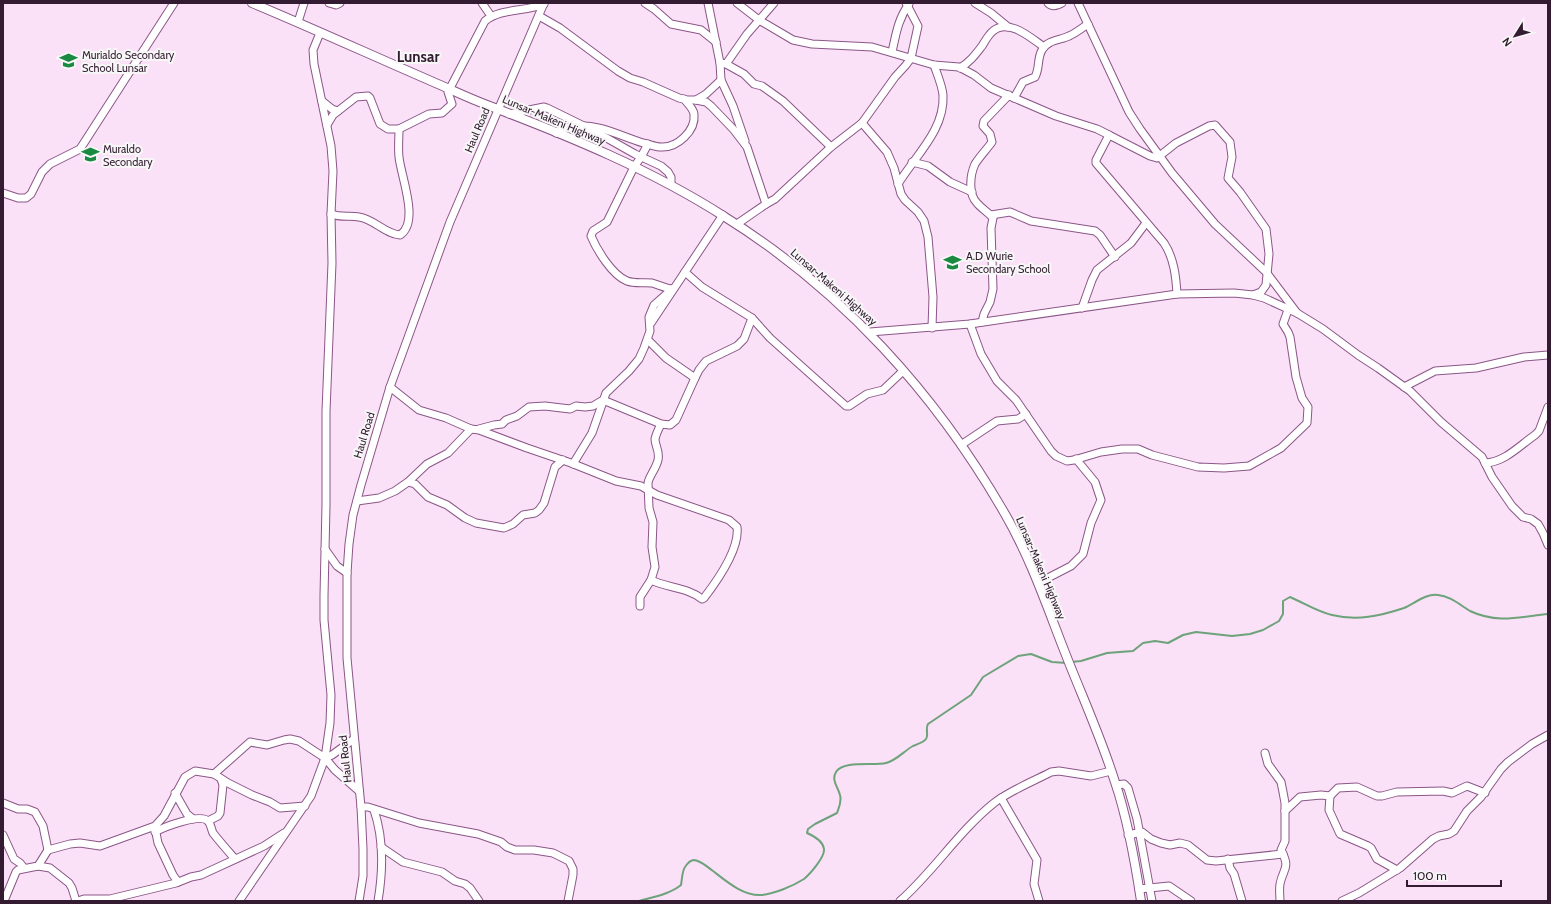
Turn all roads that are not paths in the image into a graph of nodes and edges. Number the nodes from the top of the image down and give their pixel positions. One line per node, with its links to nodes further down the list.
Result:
1 (174, 3): 56 (street)
2 (252, 3): 20 (main road, Lunsar-Makeni Highway)
3 (304, 3): 20 (street)
4 (329, 3): 5 (street)
5 (340, 3)
6 (482, 3): 17 (street)
7 (645, 3): 24 (street)
8 (708, 3): 24 (street)
9 (737, 3): 19 (street)
10 (774, 3): 19 (street)
11 (974, 3): 22 (street)
12 (1048, 3): 13 (street)
13 (1062, 3)
14 (1078, 3): 21 (street)
15 (544, 4): 17 (street); 18 (street, Haul Road)
16 (908, 4): 26 (street); 27 (street)
17 (491, 16): 32 (street)
18 (538, 16): 34 (street); 37 (street, Haul Road)
19 (758, 20): 26 (street); 28 (street)
20 (298, 22): 23 (main road, Lunsar-Makeni Highway)
21 (1088, 24): 25 (street); 49 (street)
22 (1008, 27): 25 (street); 30 (street)
23 (320, 33): 32 (main road, Lunsar-Makeni Highway); 36 (street)
24 (716, 42): 28 (street)
25 (1044, 47): 33 (street)
26 (892, 52): 27 (street)
27 (911, 58): 29 (street); 40 (street)
28 (723, 63): 31 (street); 47 (street)
29 (934, 65): 30 (street); 51 (street)
30 (960, 68): 33 (street)
31 (720, 80): 35 (street); 48 (street)
32 (450, 89): 37 (main road, Lunsar-Makeni Highway); 43 (street)
33 (1011, 97): 45 (street); 55 (street)
34 (684, 99): 35 (street); 46 (street)
35 (696, 100): 48 (street)
36 (322, 101): 38 (street); 41 (street)
37 (498, 109): 39 (main road, Lunsar-Makeni Highway); 81 (street, Haul Road)
38 (338, 111): 41 (street); 43 (street)
39 (509, 114): 42 (street); 44 (main road, Lunsar-Makeni Highway)
40 (862, 123): 47 (street); 53 (street)
41 (327, 125): 58 (street)
42 (584, 126): 44 (street); 46 (street); 50 (street)
43 (398, 129): 58 (street)
44 (556, 133): 52 (main road, Lunsar-Makeni Highway)
45 (1109, 135): 49 (street); 61 (street)
46 (648, 144): 50 (street)
47 (831, 147): 57 (street)
48 (747, 148): 57 (street)
49 (1160, 156): 65 (street); 65 (street)
50 (641, 157): 52 (street); 54 (street)
51 (912, 162): 53 (street); 55 (street)
52 (634, 167): 54 (main road, Lunsar-Makeni Highway); 66 (street)
53 (898, 184): 75 (street)
54 (671, 185): 59 (main road, Lunsar-Makeni Highway)
55 (972, 192): 60 (street)
56 (3, 193)
57 (766, 204): 62 (street)
58 (331, 214): 97 (street)
59 (723, 215): 62 (main road, Lunsar-Makeni Highway); 64 (street)
60 (991, 215): 63 (street); 73 (street)
61 (1146, 223): 63 (street); 67 (street)
62 (737, 224): 76 (main road, Lunsar-Makeni Highway)
63 (1115, 257): 69 (street)
64 (685, 272): 66 (street); 72 (street)
65 (1266, 272): 68 (street); 71 (street)
66 (672, 290): 77 (street)
67 (1177, 294): 68 (street); 69 (street)
68 (1253, 295): 70 (street)
69 (1082, 308): 73 (street)
70 (1288, 310): 71 (street); 89 (street)
71 (1297, 313): 82 (street)
72 (752, 318): 79 (street); 80 (street)
73 (982, 322): 74 (street)
74 (970, 324): 75 (street); 85 (street)
75 (932, 328): 76 (street)
76 (870, 332): 79 (main road, Lunsar-Makeni Highway)
77 (648, 340): 80 (street); 83 (street)
78 (1548, 355): 82 (street)
79 (903, 370): 88 (main road, Lunsar-Makeni Highway)
80 (695, 378): 86 (street)
81 (390, 387): 87 (street); 95 (street, Haul Road)
82 (1404, 387): 91 (street)
83 (603, 400): 86 (street); 87 (street); 92 (street)
84 (1548, 407): 91 (street)
85 (1026, 414): 88 (street); 89 (street)
86 (661, 424): 94 (street)
87 (475, 429): 90 (street); 93 (street)
88 (961, 445): 100 (main road, Lunsar-Makeni Highway)
89 (1076, 459): 100 (street)
90 (563, 460): 92 (street); 93 (street)
91 (1485, 463): 96 (street)
92 (573, 464): 94 (street)
93 (408, 482): 95 (street)
94 (649, 491): 99 (street); 99 (street)
95 (357, 501): 98 (street, Haul Road)
96 (1548, 545)
97 (325, 549): 98 (street); 105 (street)
98 (347, 573): 103 (street, Haul Road)
99 (651, 580): 101 (street)
100 (1038, 583): 106 (main road, Lunsar-Makeni Highway)
101 (640, 606)
102 (1548, 735): 112 (street)
103 (354, 739): 105 (street); 110 (street, Haul Road)
104 (1265, 753): 119 (street)
105 (326, 758): 107 (street); 110 (street); 116 (street)
106 (1111, 771): 109 (main road, Lunsar-Makeni Highway); 114 (street)
107 (214, 774): 108 (street); 111 (street)
108 (221, 779): 116 (street); 121 (street)
109 (1116, 785): 124 (street); 126 (main road, Lunsar-Makeni Highway)
110 (359, 791): 117 (street, Haul Road)
111 (175, 793): 120 (street); 122 (street)
112 (1485, 793): 113 (street); 134 (street)
113 (1330, 796): 119 (street); 134 (street)
114 (1001, 798): 146 (street); 147 (street)
115 (3, 803): 128 (street)
116 (304, 806): 123 (street)
117 (361, 807): 118 (street); 142 (street, Haul Road)
118 (374, 810): 127 (street); 145 (street)
119 (1285, 811): 129 (street)
120 (193, 819): 121 (street); 122 (street)
121 (208, 821): 130 (street)
122 (155, 829): 128 (street); 135 (street)
123 (286, 832): 130 (street); 141 (street)
124 (1139, 833): 126 (street); 131 (street); 136 (street)
125 (3, 835): 133 (street)
126 (1128, 835): 137 (main road, Lunsar-Makeni Highway)
127 (381, 847): 143 (street); 144 (street)
128 (48, 850): 132 (street)
129 (1283, 854): 131 (street); 152 (street)
130 (235, 860): 135 (street)
131 (1228, 860): 151 (street)
132 (38, 866): 133 (street); 140 (street)
133 (24, 868): 139 (street)
134 (1397, 870): 153 (street)
135 (178, 882): 138 (street)
136 (1151, 888): 137 (street); 149 (street); 150 (street)
137 (1139, 889): 148 (main road, Lunsar-Makeni Highway)
138 (113, 899): 140 (street)
139 (4, 901)
140 (77, 901)
141 (239, 901)
142 (359, 901)
143 (378, 901)
144 (479, 901)
145 (568, 901)
146 (900, 901)
147 (1039, 901)
148 (1141, 901)
149 (1152, 901)
150 (1191, 901)
151 (1242, 901)
152 (1280, 901)
153 (1342, 901)

